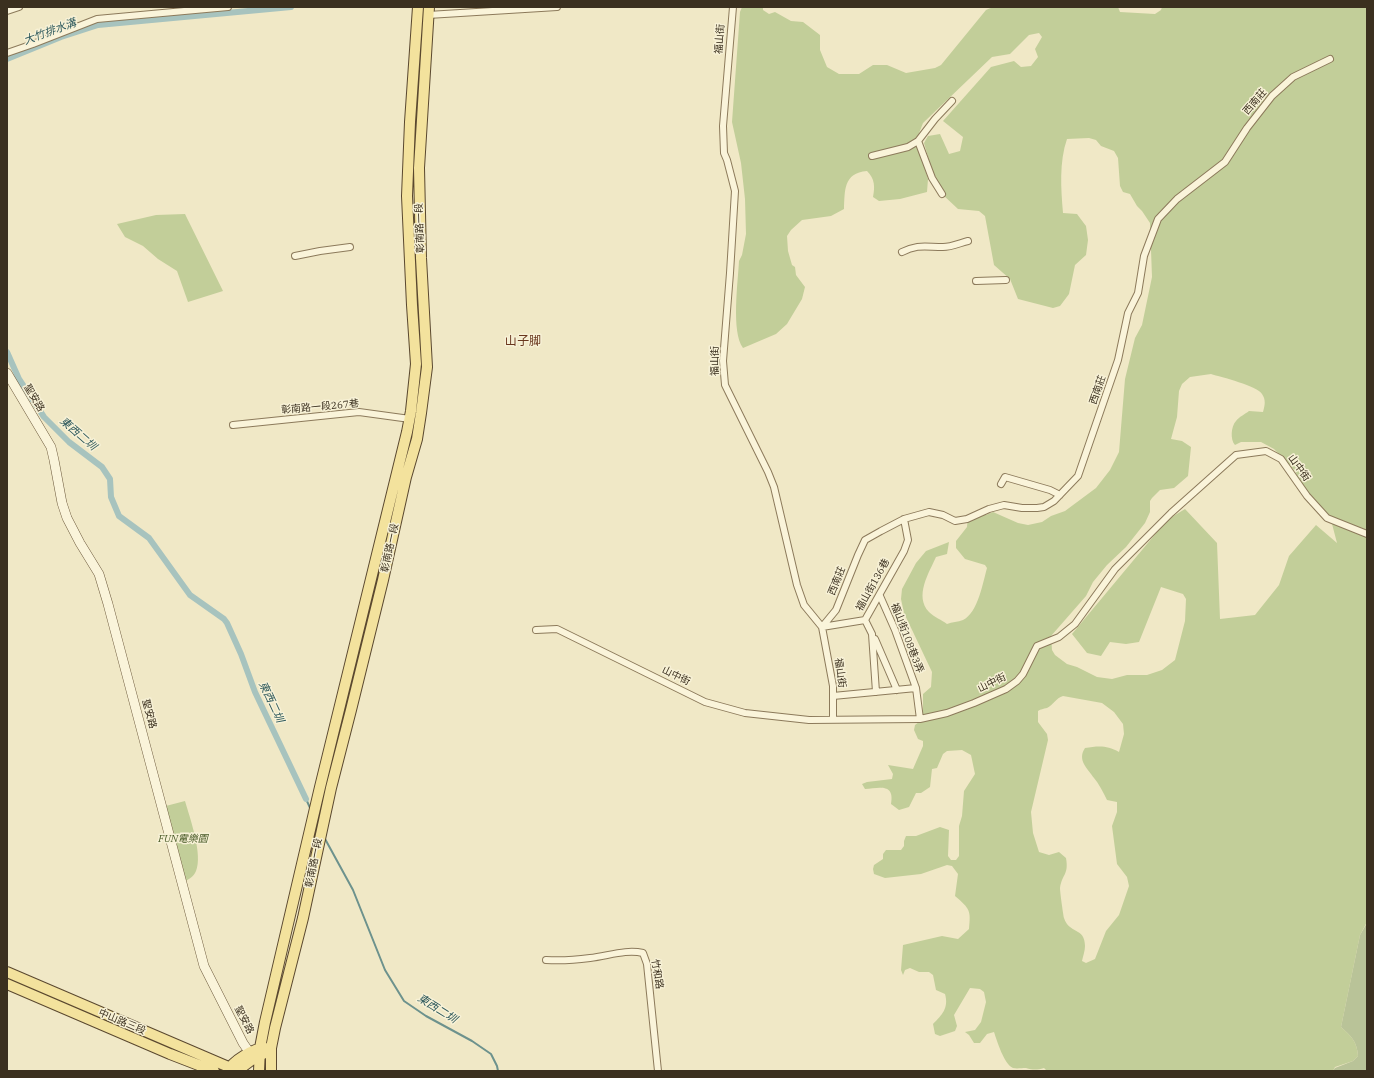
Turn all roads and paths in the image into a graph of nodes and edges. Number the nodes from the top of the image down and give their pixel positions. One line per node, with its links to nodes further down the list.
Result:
1 (19, 7): 10 (street)
2 (228, 7): 12 (street)
3 (435, 7): 7 (street)
4 (557, 7): 6 (street)
5 (733, 7): 33 (street, 福山街)
6 (530, 8): 8 (street)
7 (428, 9): 9 (street); 11 (main road); 45 (main road, 彰南路一段)
8 (488, 9): 9 (street)
9 (464, 10)
10 (7, 11)
11 (418, 11): 25 (main road, 彰南路一段)
12 (7, 53)
13 (1330, 59): 28 (street, 西南莊)
14 (952, 101): 15 (street)
15 (918, 141): 16 (street); 17 (street)
16 (872, 156)
17 (942, 194)
18 (968, 241): 20 (street)
19 (350, 248): 21 (street)
20 (902, 252)
21 (295, 256)
22 (1006, 280): 23 (street)
23 (976, 281)
24 (7, 373): 46 (street, 聖安路)
25 (410, 419): 26 (street, 彰南路一段267巷); 46 (main road, 彰南路一段)
26 (233, 425)
27 (1001, 484): 28 (street)
28 (1060, 495): 29 (street, 西南莊)
29 (904, 519): 31 (street, 福山街136巷); 33 (street, 西南莊)
30 (1367, 534): 40 (street, 山中街)
31 (880, 596): 32 (street, 福山街136巷); 36 (street, 福山街108巷3弄)
32 (866, 620): 33 (street, 福山街136巷); 35 (street)
33 (822, 627): 39 (street, 福山街)
34 (536, 630): 41 (street, 山中街)
35 (872, 634): 37 (street); 38 (street)
36 (916, 688): 37 (street); 40 (street, 福山街108巷3弄)
37 (898, 690): 38 (street)
38 (876, 692): 39 (street)
39 (833, 696): 41 (street, 福山街)
40 (920, 719): 41 (street, 山中街)
41 (833, 720)
42 (546, 960): 50 (street, 竹和路)
43 (7, 972): 47 (main road, 中山路三段)
44 (7, 984): 48 (main road, 中山路三段)
45 (271, 1048): 46 (main road); 49 (main road, 彰南路一段)
46 (256, 1059): 47 (main road)
47 (234, 1070)
48 (214, 1071)
49 (271, 1071)
50 (658, 1071)

